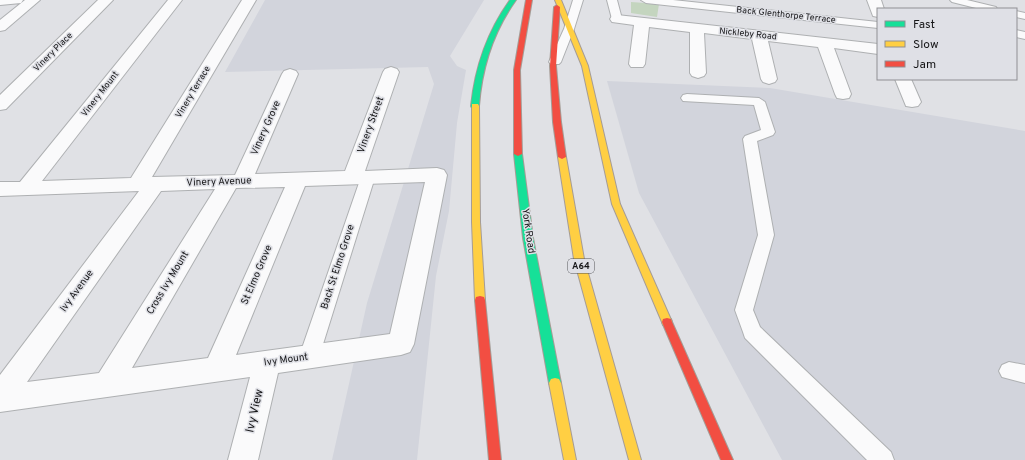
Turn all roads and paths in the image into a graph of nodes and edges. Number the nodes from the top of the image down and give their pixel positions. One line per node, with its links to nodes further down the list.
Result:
1 (16, 0): 12 (street)
2 (33, 0): 18 (street)
3 (106, 0): 34 (street, Vinery Place)
4 (175, 0): 40 (street, Vinery Mount)
5 (249, 0): 39 (street, Vinery Terrace)
6 (513, 0): 48 (highway)
7 (529, 0): 49 (highway, York Road)
8 (558, 0): 20 (highway); 25 (highway, A64)
9 (578, 0): 20 (lane)
10 (612, 0): 15 (lane)
11 (646, 0): 17 (lane, Back Glenthorpe Terrace)
12 (0, 1)
13 (957, 3): 14 (lane)
14 (986, 8)
15 (617, 19): 16 (street, Nickleby Road)
16 (642, 22): 19 (street, Nickleby Road); 24 (street)
17 (877, 25)
18 (0, 27)
19 (696, 28): 21 (street, Nickleby Road); 27 (street)
20 (569, 29): 25 (lane); 51 (highway)
21 (759, 35): 22 (street, Nickleby Road); 29 (street)
22 (824, 43): 23 (street, Nickleby Road); 31 (street)
23 (877, 49)
24 (637, 64)
25 (554, 66): 50 (highway, A64)
26 (391, 72): 36 (street, Vinery Street)
27 (698, 73)
28 (290, 74): 38 (street, Vinery Grove)
29 (769, 79)
30 (903, 80): 33 (street)
31 (843, 94)
32 (687, 98): 52 (lane)
33 (912, 102)
34 (0, 105)
35 (437, 175): 36 (street, Vinery Avenue); 42 (street, Ivy Mount)
36 (360, 178): 37 (street, Vinery Avenue); 42 (lane, Back St Elmo Grove)
37 (298, 180): 38 (street, Vinery Avenue); 44 (street, St Elmo Grove)
38 (236, 182): 39 (street, Vinery Avenue); 45 (street, Cross Ivy Mount)
39 (146, 184): 40 (street, Vinery Avenue); 46 (street, Ivy Avenue)
40 (26, 188): 41 (street, Vinery Avenue)
41 (0, 189)
42 (309, 357): 43 (street, Ivy Mount)
43 (267, 363): 44 (street, Ivy Mount); 47 (street, Ivy View)
44 (216, 370): 45 (street, Ivy Mount)
45 (107, 385): 46 (street, Ivy Mount)
46 (0, 398)
47 (243, 460)
48 (495, 460)
49 (570, 460)
50 (635, 460)
51 (727, 460)
52 (883, 460)

